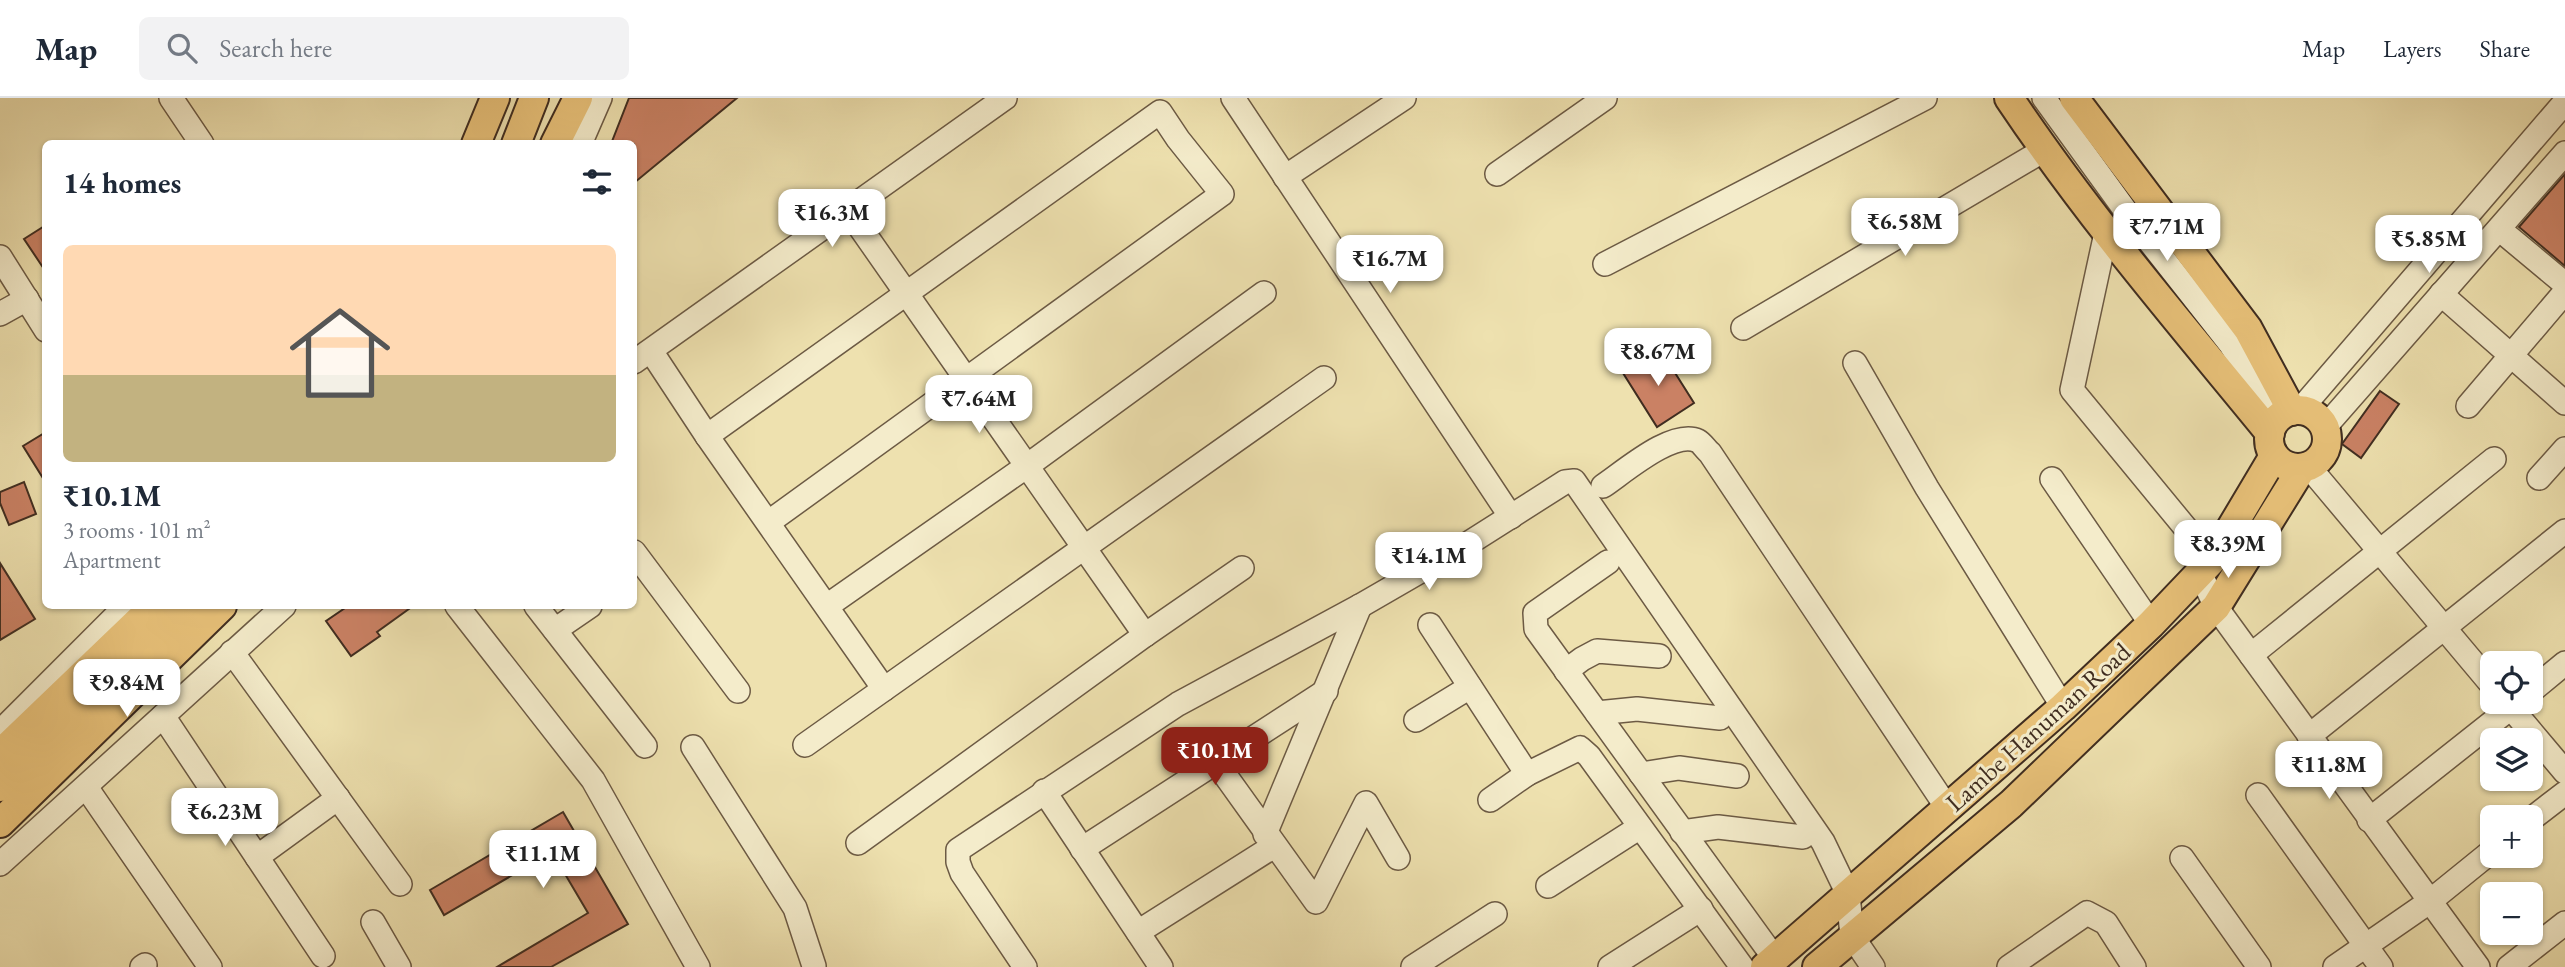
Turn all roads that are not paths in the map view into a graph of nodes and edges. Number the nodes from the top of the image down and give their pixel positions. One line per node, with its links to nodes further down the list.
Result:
1 (171, 98): 16 (street)
2 (495, 98): 17 (main road)
3 (534, 98): 18 (main road)
4 (561, 98): 19 (main road)
5 (578, 98): 20 (main road)
6 (600, 98): 21 (street)
7 (1005, 98): 26 (street)
8 (1233, 98): 25 (street)
9 (1404, 98): 25 (street)
10 (1605, 98): 24 (street)
11 (1925, 98): 30 (street)
12 (2009, 98): 22 (main road)
13 (2044, 98): 47 (street)
14 (2074, 98): 47 (main road)
15 (2565, 102): 47 (street, Lambe Hanuman Road)
16 (199, 140)
17 (479, 140)
18 (518, 140)
19 (545, 140)
20 (557, 140)
21 (582, 140)
22 (2044, 150): 28 (main road); 39 (street)
23 (2565, 153): 27 (street)
24 (1497, 174)
25 (1285, 177): 57 (street)
26 (848, 210): 34 (street); 40 (street)
27 (2499, 229): 31 (street); 35 (street)
28 (2106, 233): 47 (main road); 64 (street)
29 (0, 257): 36 (street)
30 (1605, 264)
31 (2565, 284)
32 (2565, 292): 41 (street)
33 (1264, 293): 52 (street)
34 (908, 294): 43 (street); 43 (street); 49 (street)
35 (2441, 294): 41 (street); 48 (street)
36 (27, 299): 37 (street); 38 (street)
37 (0, 314)
38 (42, 323)
39 (1743, 328)
40 (642, 356): 49 (street)
41 (2512, 356): 45 (street); 46 (street)
42 (1855, 363): 93 (street)
43 (967, 378): 52 (street); 58 (street)
44 (1324, 378): 60 (street)
45 (2565, 403)
46 (2468, 406)
47 (2282, 425): 48 (main road); 53 (main road); 64 (main road, Lambe Hanuman Road)
48 (2325, 427): 53 (main road)
49 (708, 436): 58 (street)
50 (2565, 449): 54 (street)
51 (2494, 459): 61 (street)
52 (1027, 466): 60 (street); 67 (street)
53 (2305, 467): 61 (street); 68 (main road, Lambe Hanuman Road)
54 (2539, 478)
55 (2052, 479): 77 (street)
56 (1603, 486): 118 (street)
57 (1511, 517): 66 (street); 135 (street)
58 (769, 522): 67 (street)
59 (2565, 531): 79 (street)
60 (1083, 549): 81 (street); 90 (street)
61 (2380, 551): 79 (street); 83 (street)
62 (1608, 562): 87 (street)
63 (637, 565): 91 (street)
64 (2206, 566): 68 (street); 77 (main road, Lambe Hanuman Road)
65 (1242, 568): 81 (street)
66 (1360, 606): 92 (street); 113 (street)
67 (827, 607): 90 (street)
68 (2216, 607): 83 (street); 142 (main road, Lambe Hanuman Road)
69 (123, 609): 100 (street)
70 (151, 609): 105 (main road)
71 (183, 609): 111 (main road)
72 (219, 609): 121 (main road)
73 (281, 609): 82 (street)
74 (459, 609): 148 (street)
75 (538, 609): 80 (street)
76 (586, 609): 80 (street)
77 (2151, 624): 93 (main road, Lambe Hanuman Road)
78 (1430, 625): 89 (street)
79 (2445, 628): 86 (street); 101 (street)
80 (555, 630): 103 (street)
81 (1145, 635): 126 (street)
82 (232, 652): 97 (street); 116 (street)
83 (2251, 655): 101 (street)
84 (1659, 656): 87 (street)
85 (2565, 663): 88 (street)
86 (2480, 670)
87 (1566, 671): 94 (street)
88 (2543, 681)
89 (1470, 687): 99 (street); 108 (street)
90 (884, 689): 102 (street)
91 (738, 691)
92 (1326, 691): 106 (street); 125 (street)
93 (2063, 707): 118 (main road, Lambe Hanuman Road)
94 (1597, 713): 98 (street); 109 (street)
95 (2500, 714): 120 (street)
96 (2520, 714): 107 (street)
97 (163, 716): 112 (street); 128 (street)
98 (1720, 719)
99 (1416, 720)
100 (0, 732)
101 (2309, 736): 120 (street)
102 (806, 745)
103 (645, 746)
104 (694, 747): 149 (street)
105 (0, 754)
106 (1215, 761): 125 (street); 127 (street)
107 (2565, 772)
108 (1527, 774): 117 (street); 122 (street)
109 (1640, 774): 110 (street); 123 (street)
110 (1737, 776)
111 (0, 787)
112 (86, 787): 132 (street); 146 (street)
113 (1044, 792): 127 (street); 150 (street)
114 (2565, 793): 119 (street)
115 (2258, 795): 143 (street)
116 (338, 798): 128 (street); 133 (street)
117 (1490, 800)
118 (1948, 808): 135 (main road, Lambe Hanuman Road)
119 (2543, 810)
120 (2369, 820): 136 (street)
121 (0, 823)
122 (1640, 827): 134 (street); 137 (street)
123 (1682, 832): 124 (street); 145 (street)
124 (1803, 837)
125 (1270, 840): 129 (street); 141 (street)
126 (858, 843)
127 (1082, 849): 141 (street)
128 (257, 857): 144 (street)
129 (1398, 858)
130 (2182, 858): 159 (street)
131 (2480, 861): 136 (street)
132 (0, 864)
133 (400, 884)
134 (1548, 886)
135 (1848, 894): 142 (street); 145 (main road, Lambe Hanuman Road)
136 (2429, 902): 143 (street); 162 (street)
137 (1701, 909): 153 (street); 154 (street)
138 (1495, 915): 152 (street)
139 (373, 922): 147 (street)
140 (2565, 923): 163 (street)
141 (1138, 932): 151 (street)
142 (1852, 936): 155 (main road, Lambe Hanuman Road); 156 (street)
143 (2365, 945): 160 (street); 161 (street)
144 (323, 956)
145 (1770, 963)
146 (210, 967)
147 (399, 967)
148 (698, 967)
149 (814, 967)
150 (1025, 967)
151 (1161, 967)
152 (1413, 967)
153 (1610, 967)
154 (1742, 967)
155 (1816, 967)
156 (1873, 967)
157 (2008, 967): 158 (street)
158 (2134, 967)
159 (2259, 967)
160 (2335, 967)
161 (2381, 967)
162 (2478, 967)
163 (2509, 967)

